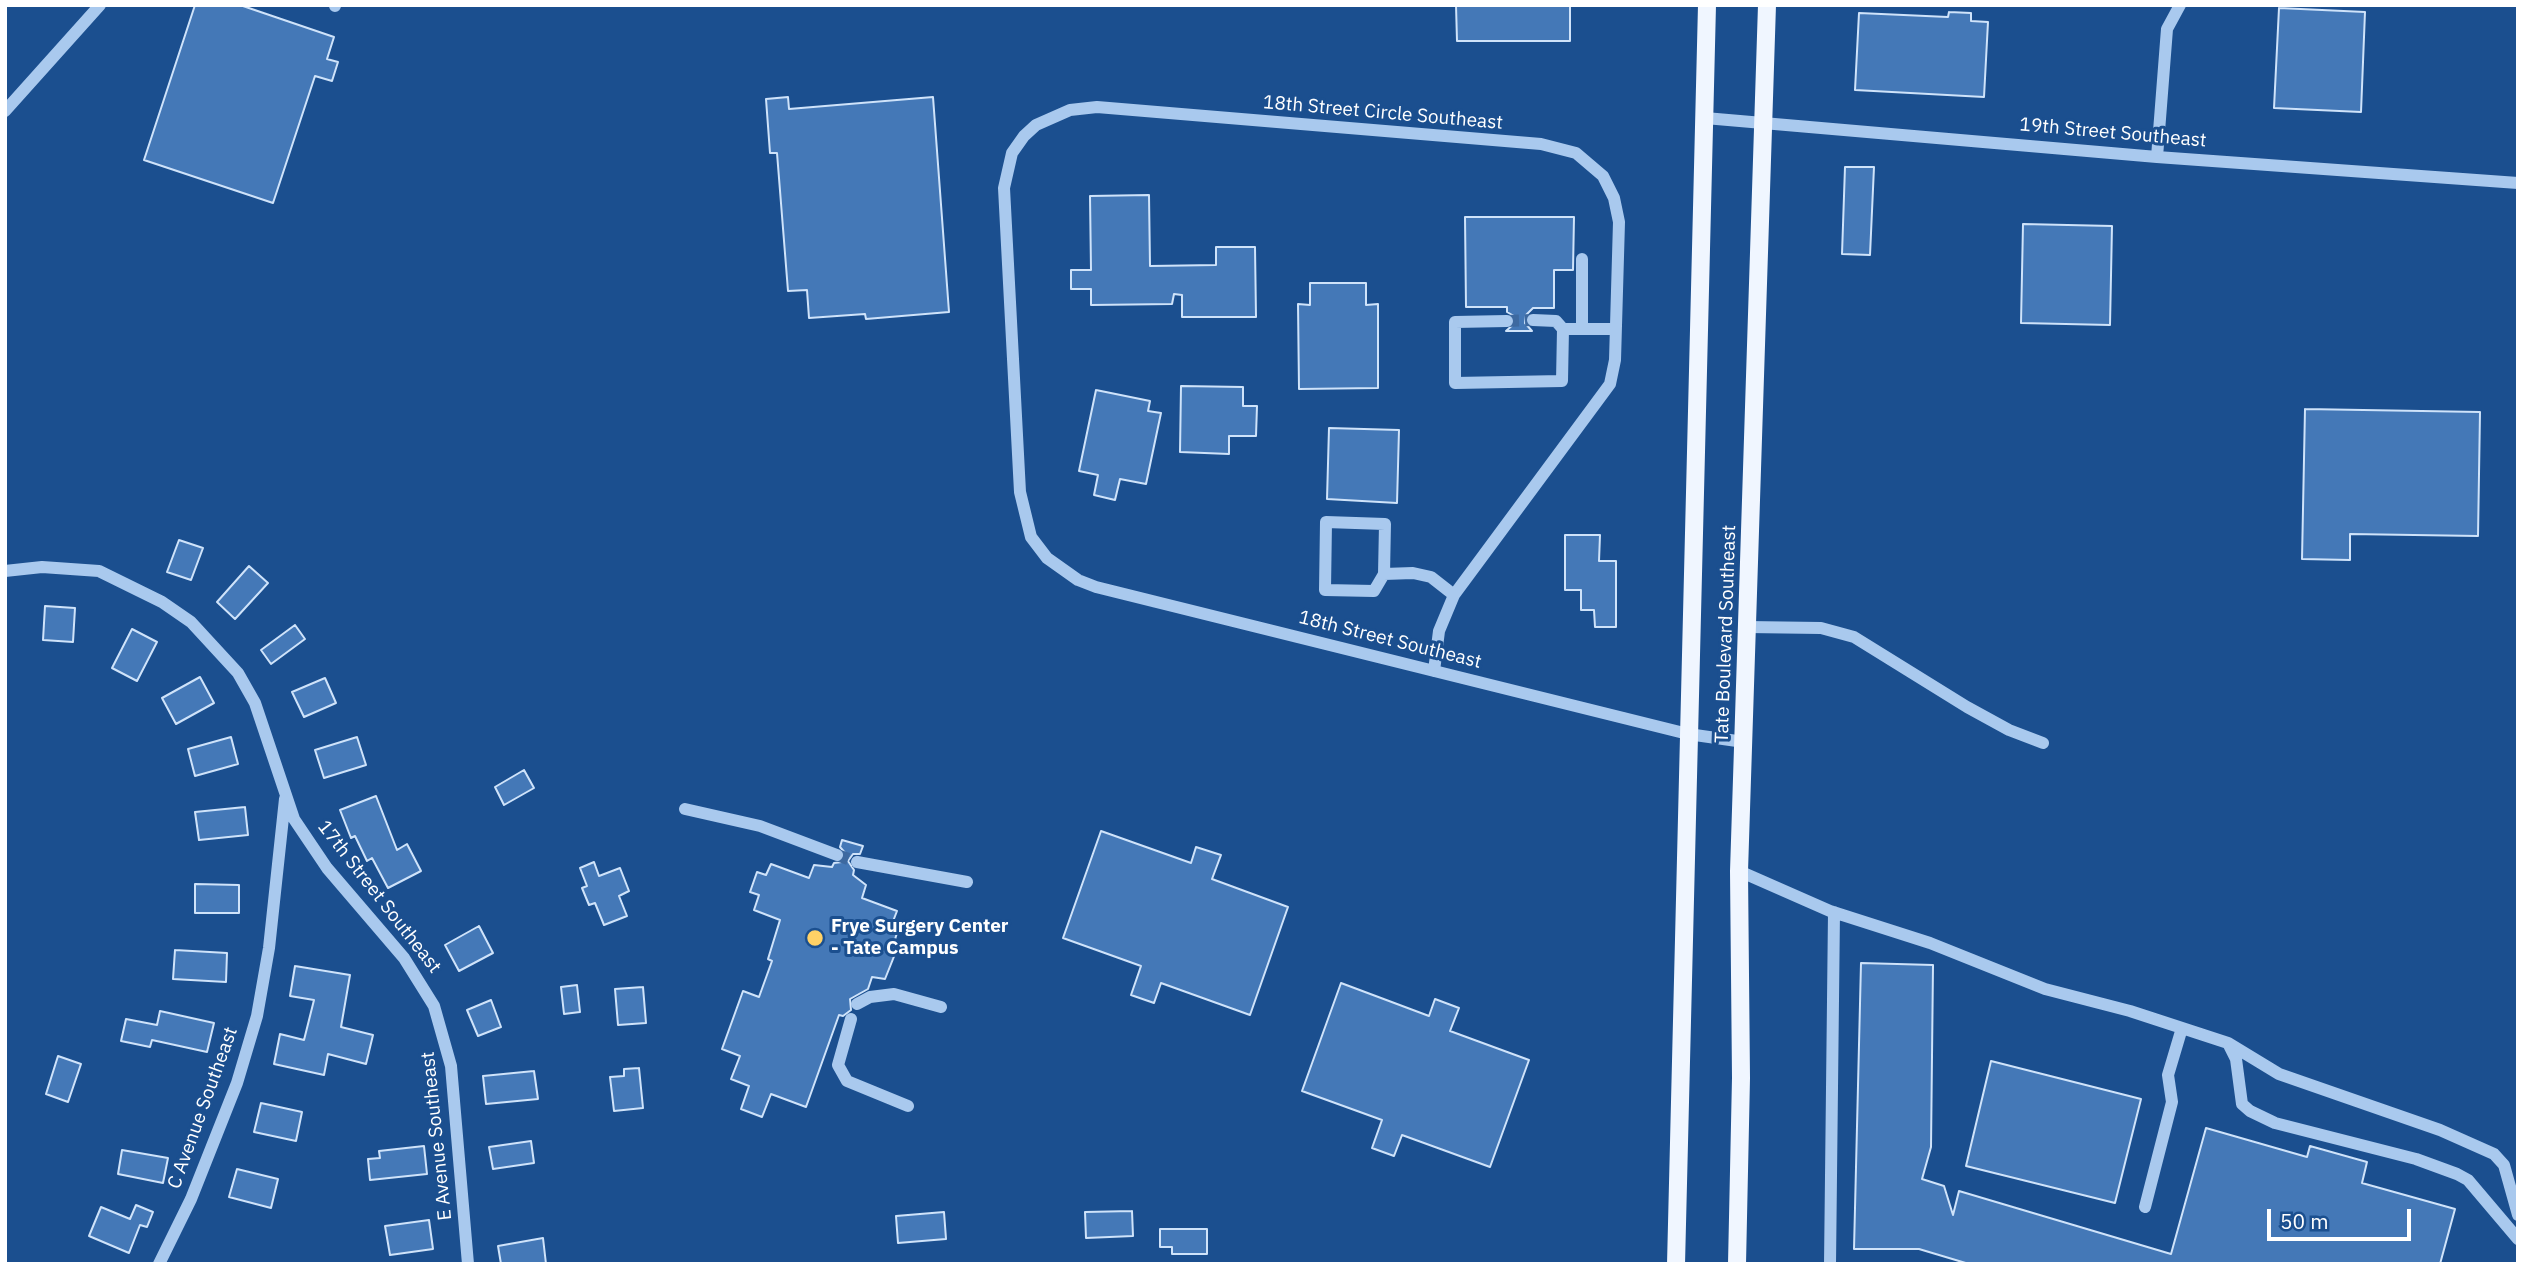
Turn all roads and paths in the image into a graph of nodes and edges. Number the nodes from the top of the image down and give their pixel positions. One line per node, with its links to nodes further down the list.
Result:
1 (100, 5): 5 (street)
2 (1707, 5): 6 (main road, Tate Boulevard Southeast)
3 (1767, 5): 7 (main road, Tate Boulevard Southeast)
4 (2180, 5): 8 (street)
5 (5, 111)
6 (1705, 118): 7 (street, 19th Street Southeast); 22 (main road, Tate Boulevard Southeast)
7 (1764, 122): 8 (street, 19th Street Southeast); 20 (main road, Tate Boulevard Southeast)
8 (2157, 157): 9 (street, 19th Street Southeast)
9 (2518, 183)
10 (1582, 258): 14 (street)
11 (1532, 320): 13 (street)
12 (1507, 321): 13 (street)
13 (1563, 329): 14 (street)
14 (1582, 329): 15 (street)
15 (1615, 329): 16 (street, 18th Street Circle Southeast); 19 (street, 18th Street Circle Southeast)
16 (1038, 548): 21 (street, 18th Street Southeast)
17 (5, 571): 25 (street, 17th Street Southeast)
18 (1384, 574): 18 (street); 19 (street)
19 (1454, 595): 21 (street, 18th Street Circle Southeast)
20 (1747, 627): 23 (main road, Tate Boulevard Southeast); 24 (street)
21 (1434, 671): 22 (street, 18th Street Southeast)
22 (1688, 734): 23 (street, 18th Street Southeast); 44 (main road, Tate Boulevard Southeast)
23 (1744, 742): 29 (main road, Tate Boulevard Southeast)
24 (2043, 743)
25 (286, 794): 33 (street, 17th Street Southeast); 42 (street, C Avenue Southeast)
26 (685, 809): 27 (street)
27 (837, 855)
28 (857, 862): 30 (street)
29 (1739, 872): 31 (street); 45 (main road, Tate Boulevard Southeast)
30 (967, 882)
31 (1834, 912): 36 (street); 46 (street)
32 (857, 1004): 34 (street)
33 (434, 1006): 43 (street, E Avenue Southeast)
34 (941, 1007)
35 (851, 1019): 38 (street)
36 (2182, 1028): 37 (street); 39 (street)
37 (2228, 1043): 40 (street); 41 (street)
38 (908, 1106)
39 (2145, 1207)
40 (2518, 1215)
41 (2518, 1239)
42 (159, 1264)
43 (468, 1264)
44 (1676, 1264)
45 (1737, 1264)
46 (1830, 1264)

